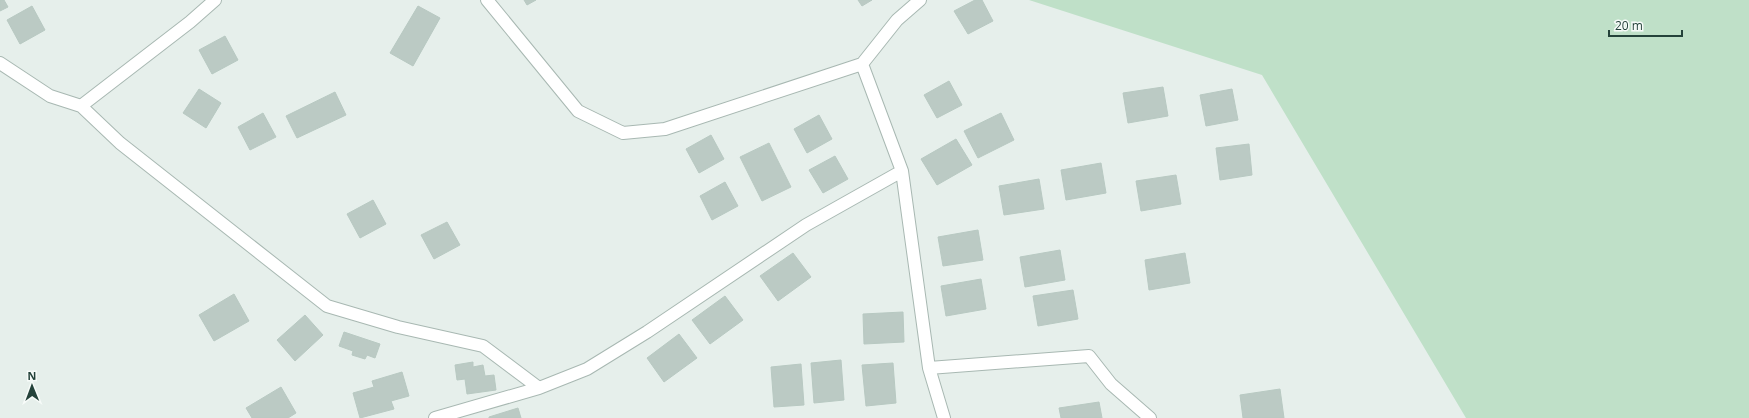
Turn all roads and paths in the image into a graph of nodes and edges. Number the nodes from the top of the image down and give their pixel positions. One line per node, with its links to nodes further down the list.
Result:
1 (215, 0): 6 (street)
2 (487, 0): 5 (street)
3 (920, 0): 5 (street)
4 (0, 62): 6 (street)
5 (862, 64): 7 (street)
6 (81, 106): 9 (street)
7 (902, 171): 8 (street); 9 (street)
8 (929, 368): 11 (street); 12 (street)
9 (539, 388): 10 (street)
10 (435, 418)
11 (944, 418)
12 (1150, 418)

